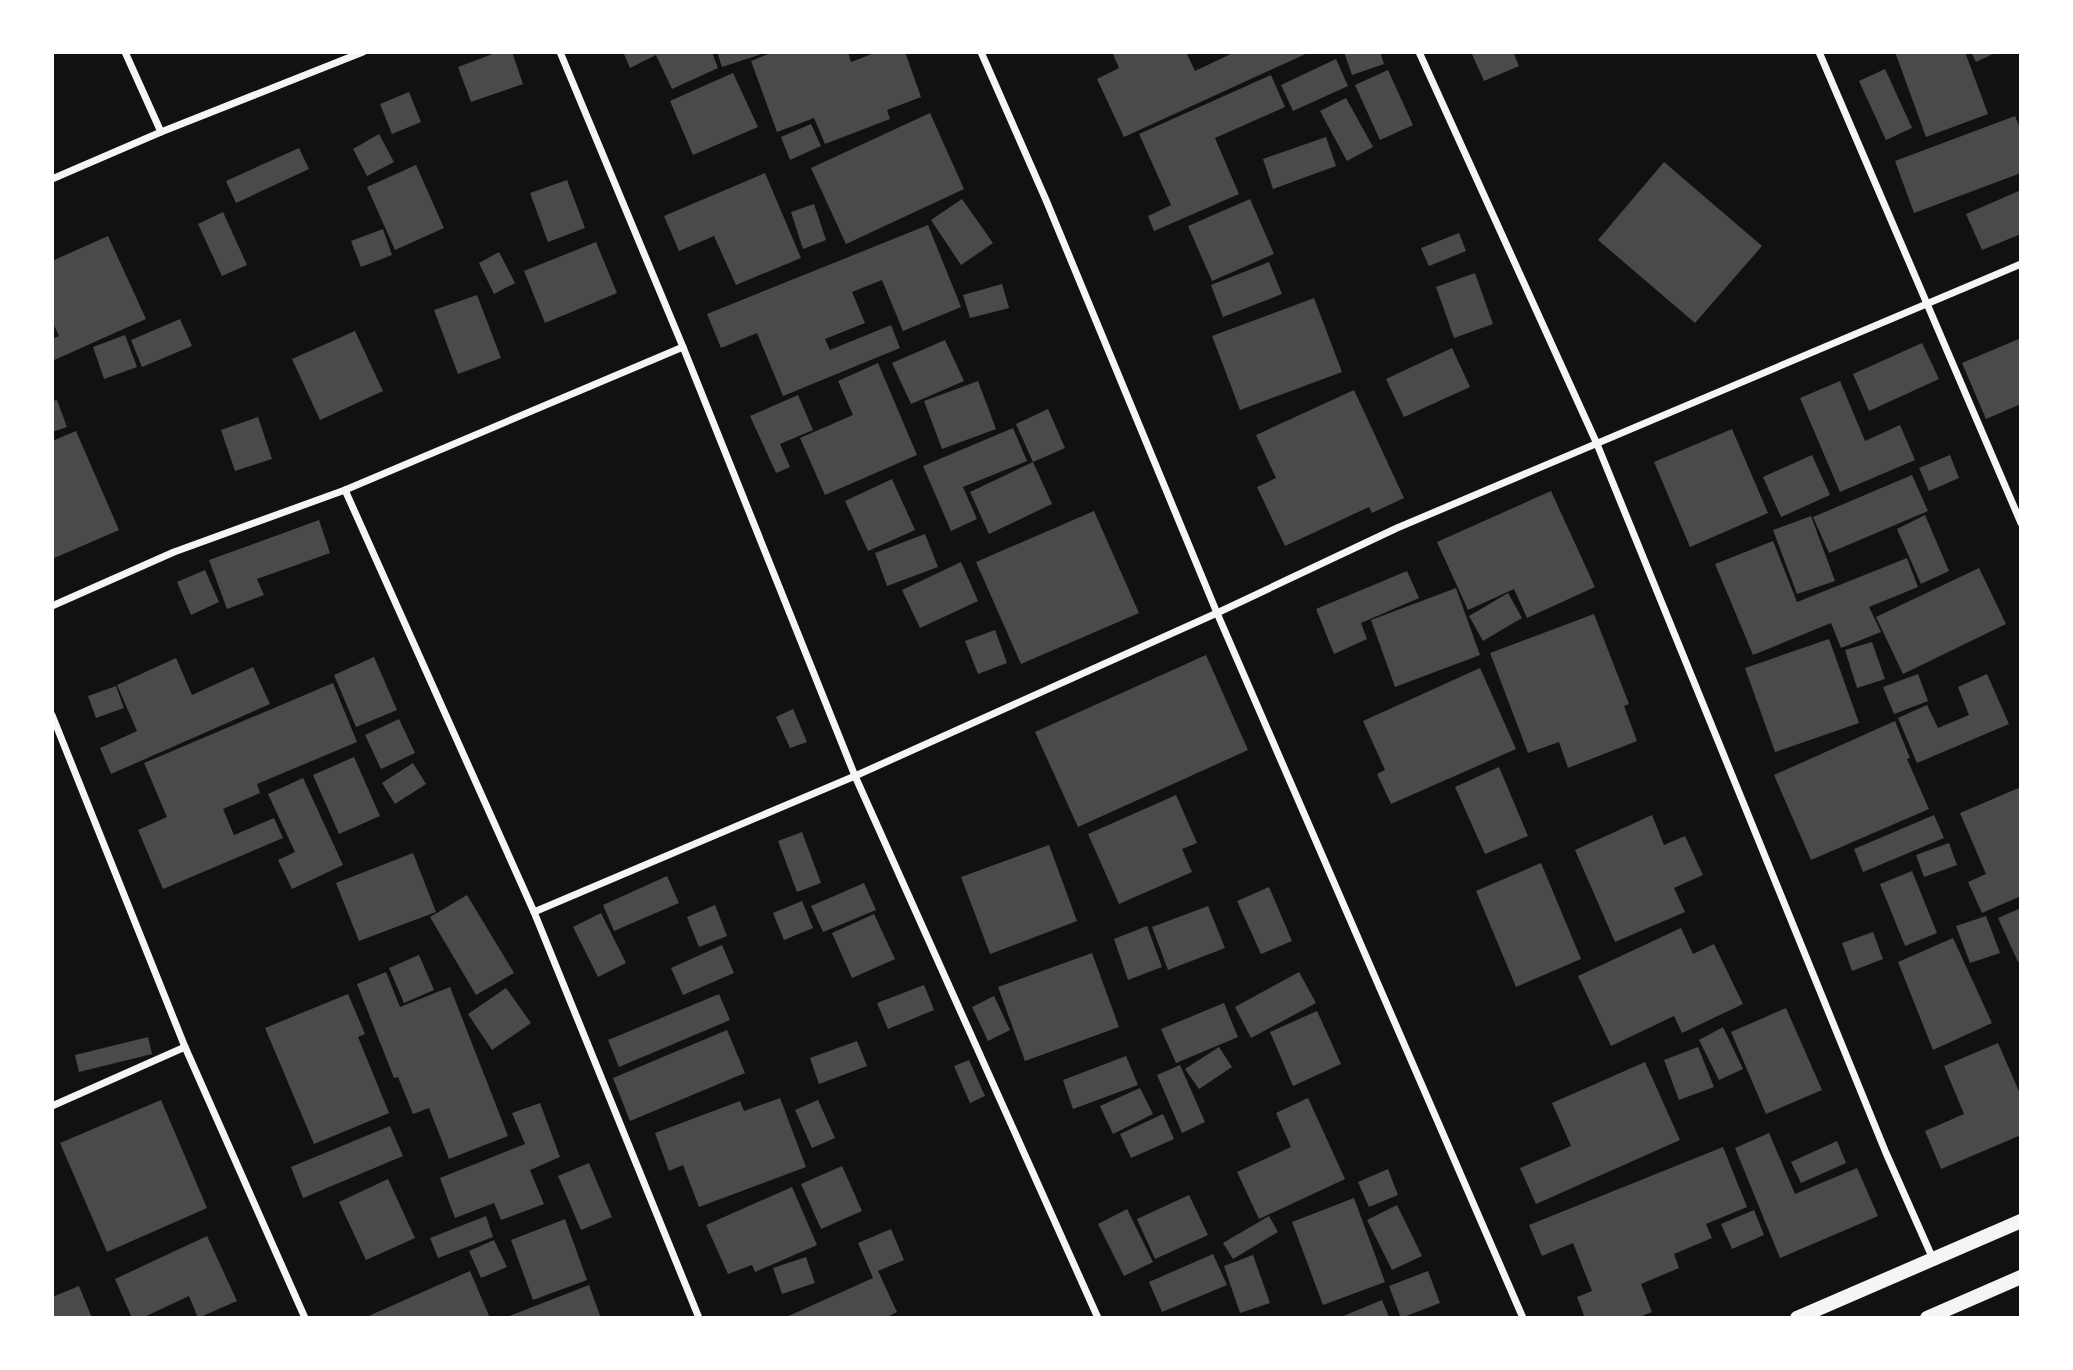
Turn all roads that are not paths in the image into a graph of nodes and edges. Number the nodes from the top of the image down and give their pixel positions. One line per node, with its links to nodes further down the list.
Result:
1 (125, 52): 7 (street)
2 (362, 52): 7 (street)
3 (560, 52): 11 (street)
4 (981, 52): 16 (street)
5 (1419, 52): 12 (street)
6 (1819, 52): 10 (street)
7 (161, 132): 8 (street)
8 (52, 179)
9 (2021, 264): 10 (street)
10 (1926, 303): 12 (street); 14 (street)
11 (683, 347): 13 (street); 18 (street)
12 (1597, 444): 16 (street); 23 (street)
13 (345, 489): 15 (street); 19 (street)
14 (2021, 523)
15 (52, 606)
16 (1217, 613): 18 (street); 29 (street)
17 (52, 715): 20 (street)
18 (855, 776): 19 (street); 28 (street)
19 (534, 912): 27 (street)
20 (185, 1046): 21 (street); 26 (street)
21 (52, 1106)
22 (2021, 1221): 23 (main road)
23 (1933, 1259): 30 (main road)
24 (2021, 1277): 25 (main road)
25 (1959, 1311): 31 (main road)
26 (305, 1318)
27 (699, 1318)
28 (1098, 1318)
29 (1523, 1318)
30 (1797, 1318)
31 (1927, 1318)

